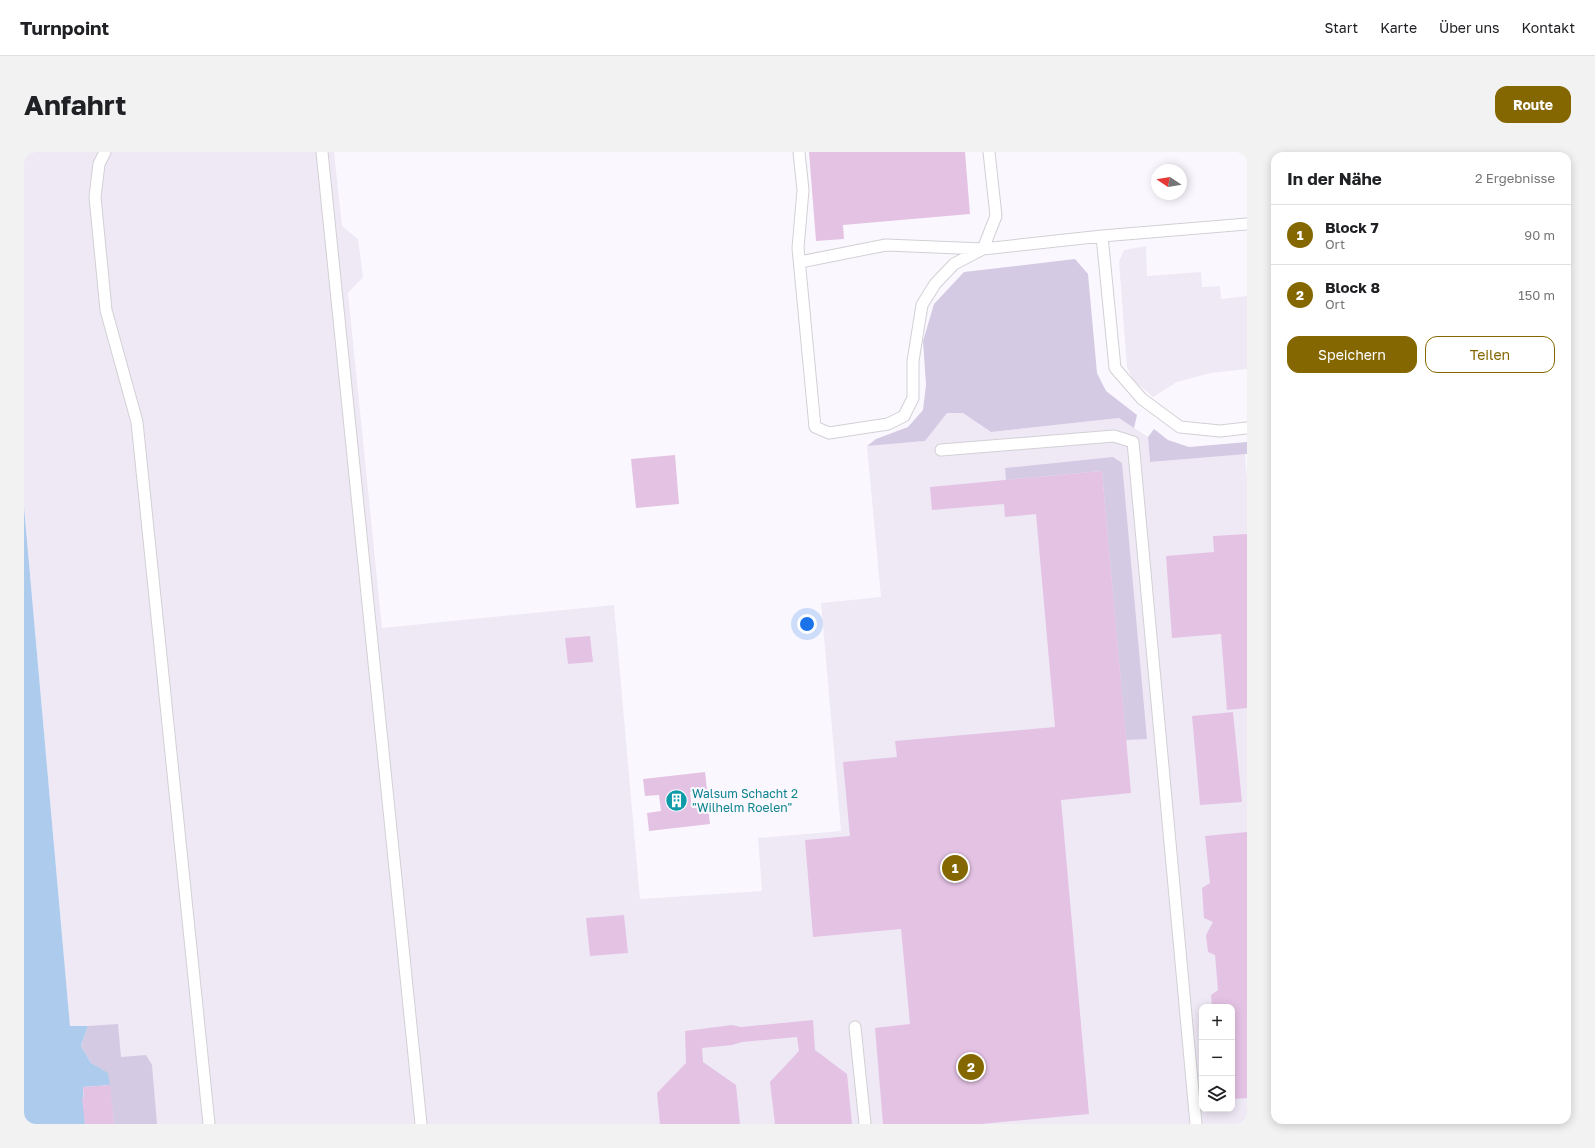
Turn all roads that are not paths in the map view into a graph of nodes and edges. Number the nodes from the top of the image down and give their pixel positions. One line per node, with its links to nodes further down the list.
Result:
1 (105, 152): 12 (lane)
2 (322, 152): 13 (lane)
3 (799, 152): 8 (lane)
4 (989, 152): 7 (lane)
5 (1247, 224): 6 (lane)
6 (1102, 236): 7 (lane); 9 (lane)
7 (983, 249): 8 (lane); 8 (lane)
8 (800, 262)
9 (1247, 428)
10 (941, 450): 15 (lane)
11 (855, 1027): 14 (lane)
12 (209, 1124)
13 (421, 1124)
14 (865, 1124)
15 (1196, 1124)

